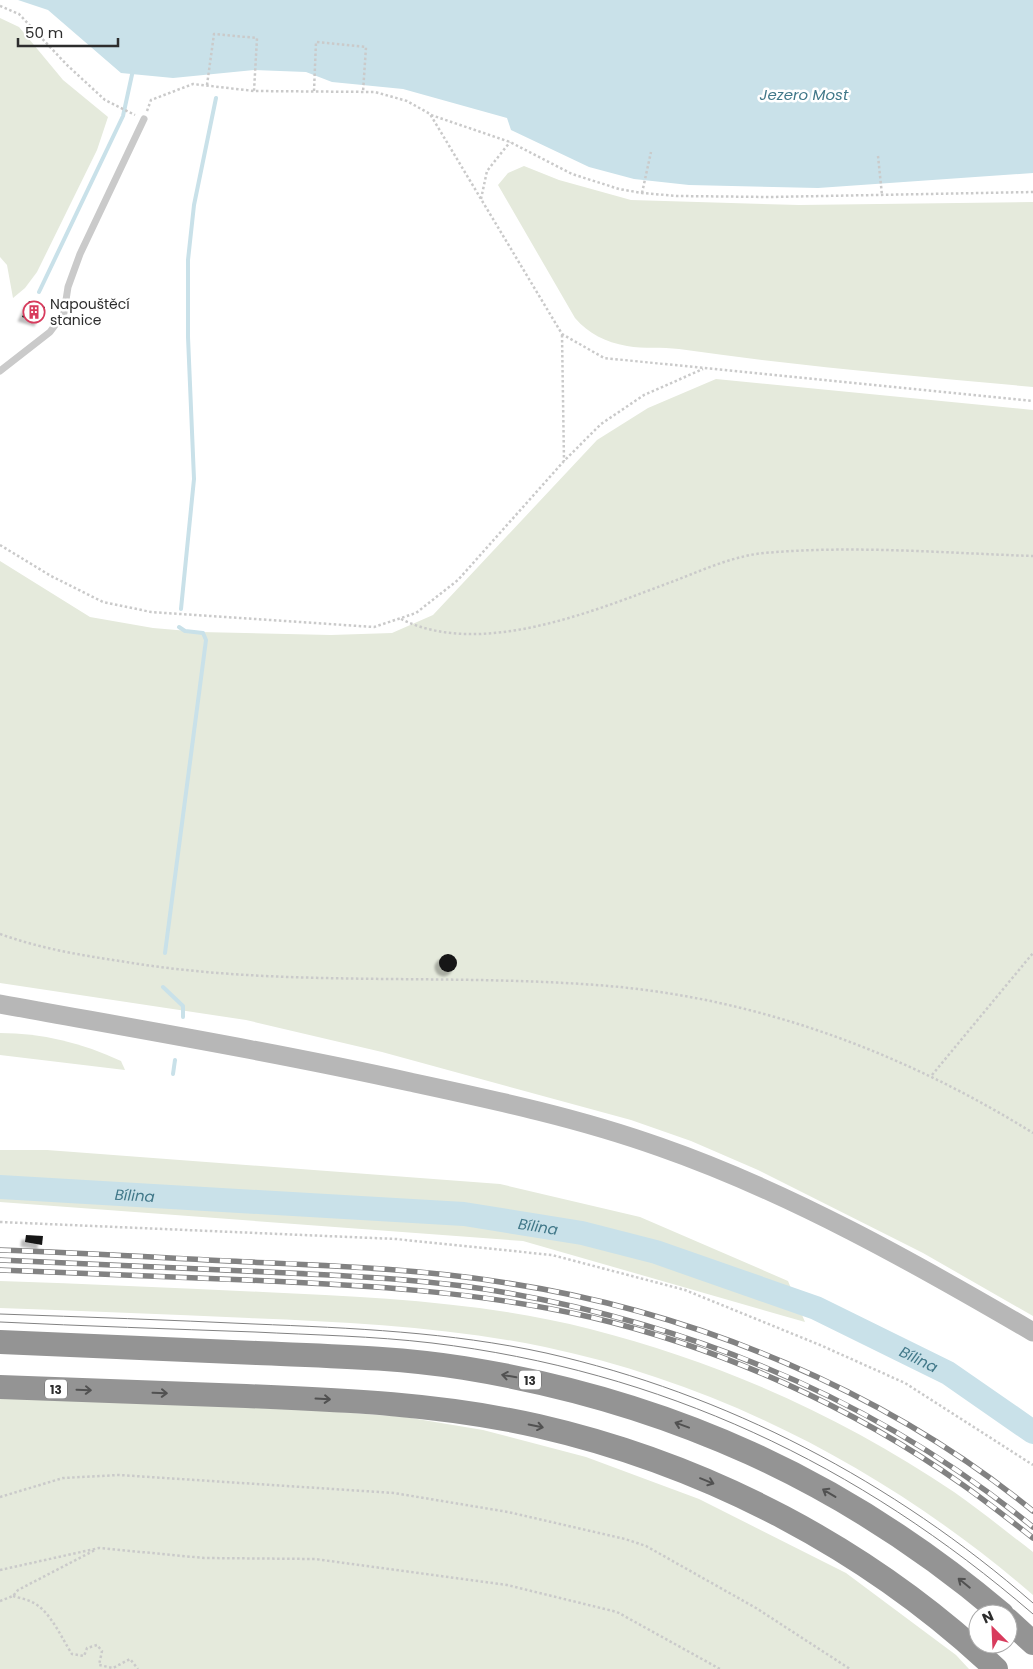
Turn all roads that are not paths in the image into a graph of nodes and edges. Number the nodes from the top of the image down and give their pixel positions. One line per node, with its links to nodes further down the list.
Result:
1 (144, 119): 2 (lane)
2 (0, 371)
3 (0, 1004): 4 (street)
4 (1033, 1332)
5 (0, 1342): 7 (highway, 13, one-way to 5)
6 (0, 1388): 10 (highway, 13, one-way to 10)
7 (990, 1604)
8 (1018, 1629): 9 (highway)
9 (1033, 1643)
10 (996, 1669)

